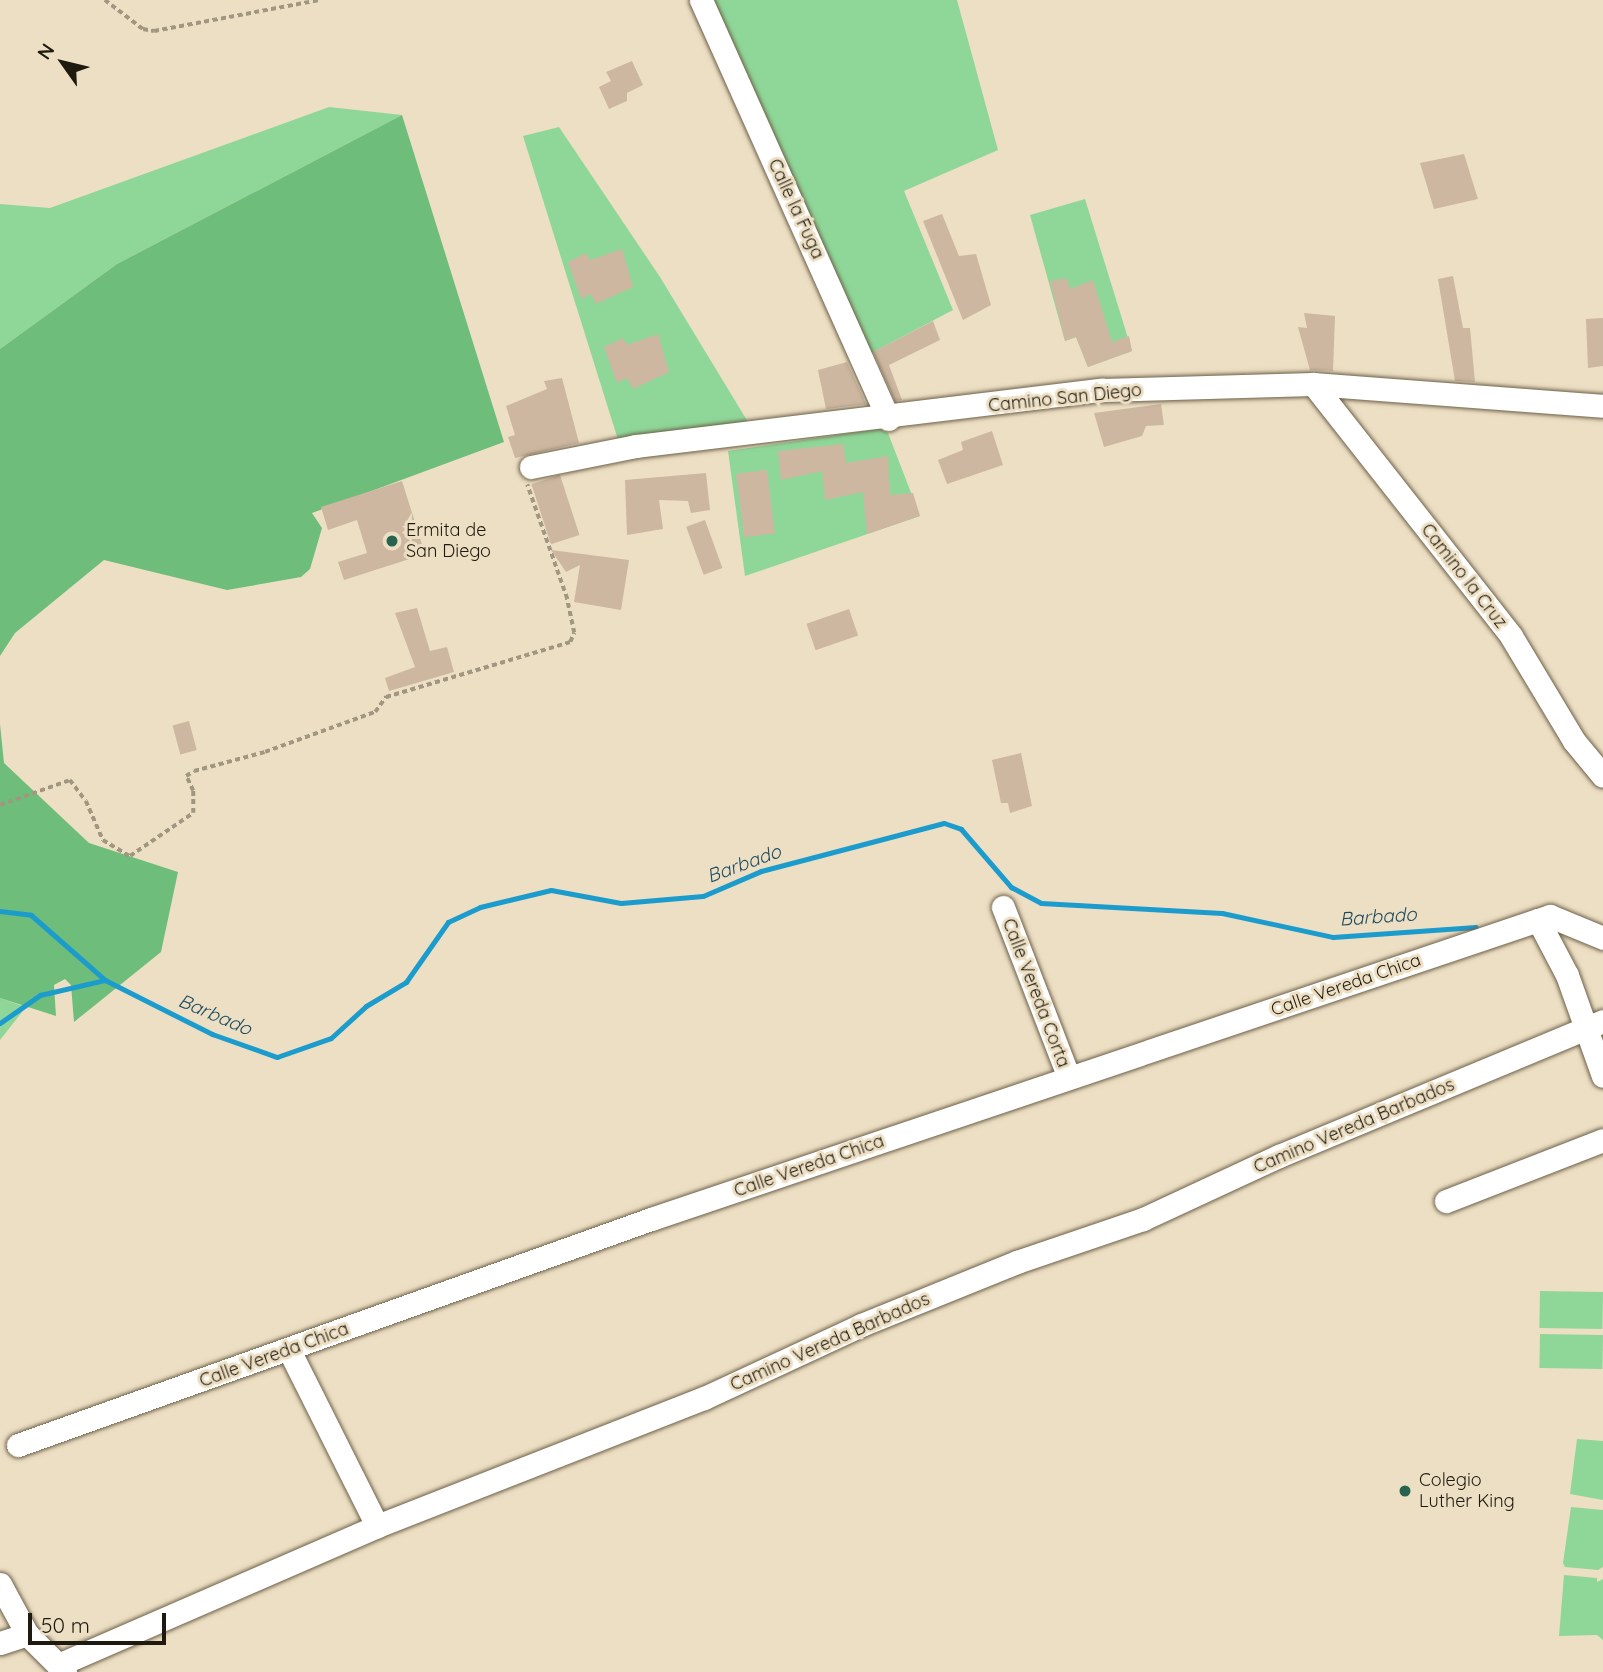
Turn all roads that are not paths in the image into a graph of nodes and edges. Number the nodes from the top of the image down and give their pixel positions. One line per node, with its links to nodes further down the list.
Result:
1 (701, 0): 4 (street, Calle la Fuga)
2 (1313, 384): 3 (street, Camino San Diego); 4 (street, Camino San Diego); 6 (street, Camino la Cruz)
3 (1603, 406)
4 (888, 419): 5 (street, Camino San Diego)
5 (531, 467)
6 (1603, 776)
7 (1003, 907): 12 (street, Calle Vereda Corta)
8 (1538, 920): 9 (street, Calle Vereda Chica); 10 (street); 12 (street, Calle Vereda Chica)
9 (1603, 938)
10 (1595, 1026): 11 (street); 17 (street, Camino Vereda Barbados)
11 (1603, 1076)
12 (1069, 1078): 15 (street, Calle Vereda Chica)
13 (1603, 1140): 14 (street)
14 (1446, 1200)
15 (289, 1350): 16 (street, Calle Vereda Chica); 17 (street)
16 (18, 1445)
17 (376, 1526): 21 (street, Camino Vereda Barbados)
18 (0, 1584): 19 (street)
19 (27, 1634): 20 (street); 21 (street)
20 (0, 1643)
21 (61, 1668)

